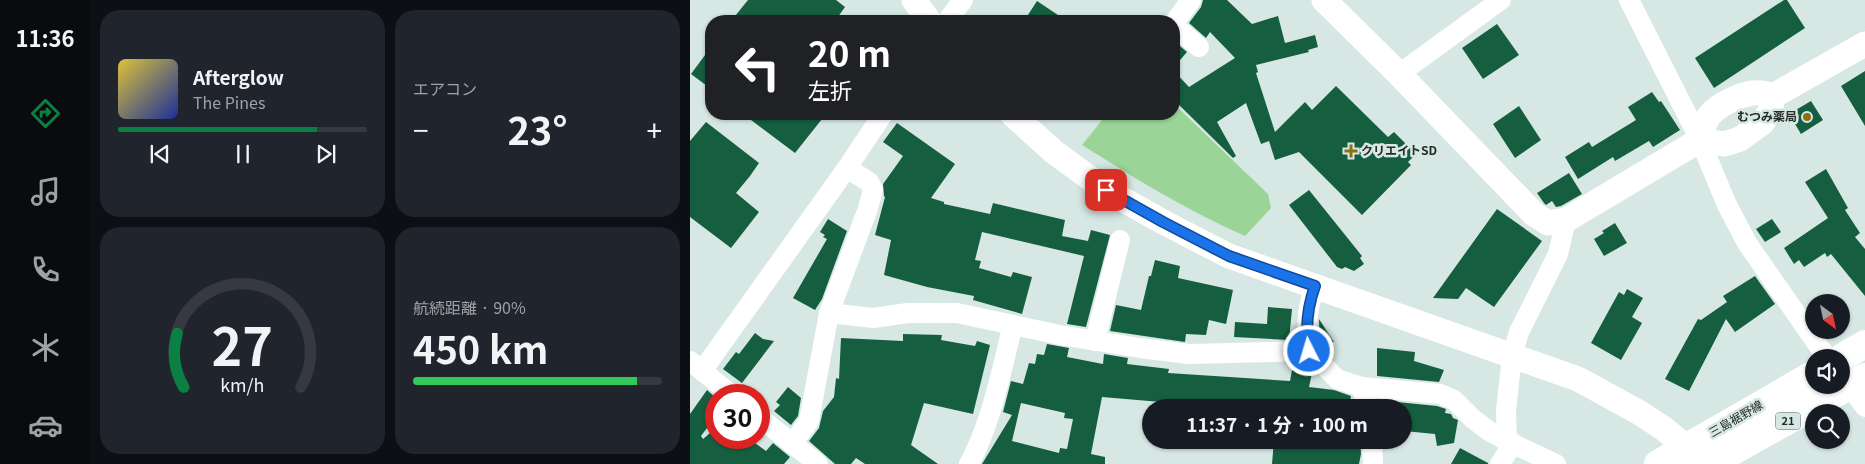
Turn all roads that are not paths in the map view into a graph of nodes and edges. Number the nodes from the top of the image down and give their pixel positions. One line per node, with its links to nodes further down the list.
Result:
1 (914, 0): 7 (street)
2 (963, 0): 8 (street)
3 (1191, 0): 9 (street)
4 (1324, 0): 13 (street)
5 (1501, 0): 13 (street)
6 (1629, 0): 17 (street)
7 (925, 15)
8 (952, 15)
9 (1180, 16)
10 (1180, 30): 12 (street)
11 (1865, 44): 14 (street)
12 (1199, 47)
13 (1399, 74): 19 (street)
14 (1773, 96): 17 (street); 17 (street)
15 (880, 120): 18 (street)
16 (1019, 120): 21 (street)
17 (1700, 140): 19 (street); 26 (street)
18 (848, 168): 22 (street); 30 (street)
19 (1566, 220): 29 (street)
20 (1120, 240): 24 (street)
21 (1315, 286): 27 (street); 29 (street)
22 (829, 313): 23 (street); 38 (street)
23 (1013, 325): 24 (street); 42 (street)
24 (1095, 341): 27 (street)
25 (1865, 344): 28 (main road)
26 (1821, 349)
27 (1309, 351): 33 (street)
28 (1850, 353)
29 (1512, 356): 37 (street); 39 (street)
30 (696, 366): 32 (street)
31 (1805, 379): 39 (main road, 三島裾野線 / 21)
32 (718, 384)
33 (1362, 387): 35 (street); 37 (street)
34 (1860, 390): 47 (main road, 21)
35 (1365, 399)
36 (770, 426): 38 (street)
37 (1510, 442): 44 (street); 45 (street)
38 (792, 444): 41 (street)
39 (1686, 448): 46 (main road, 三島裾野線 / 21); 47 (street)
40 (1372, 449): 43 (street)
41 (818, 464)
42 (969, 464)
43 (1373, 464)
44 (1500, 464)
45 (1556, 464)
46 (1658, 464)
47 (1709, 464)

